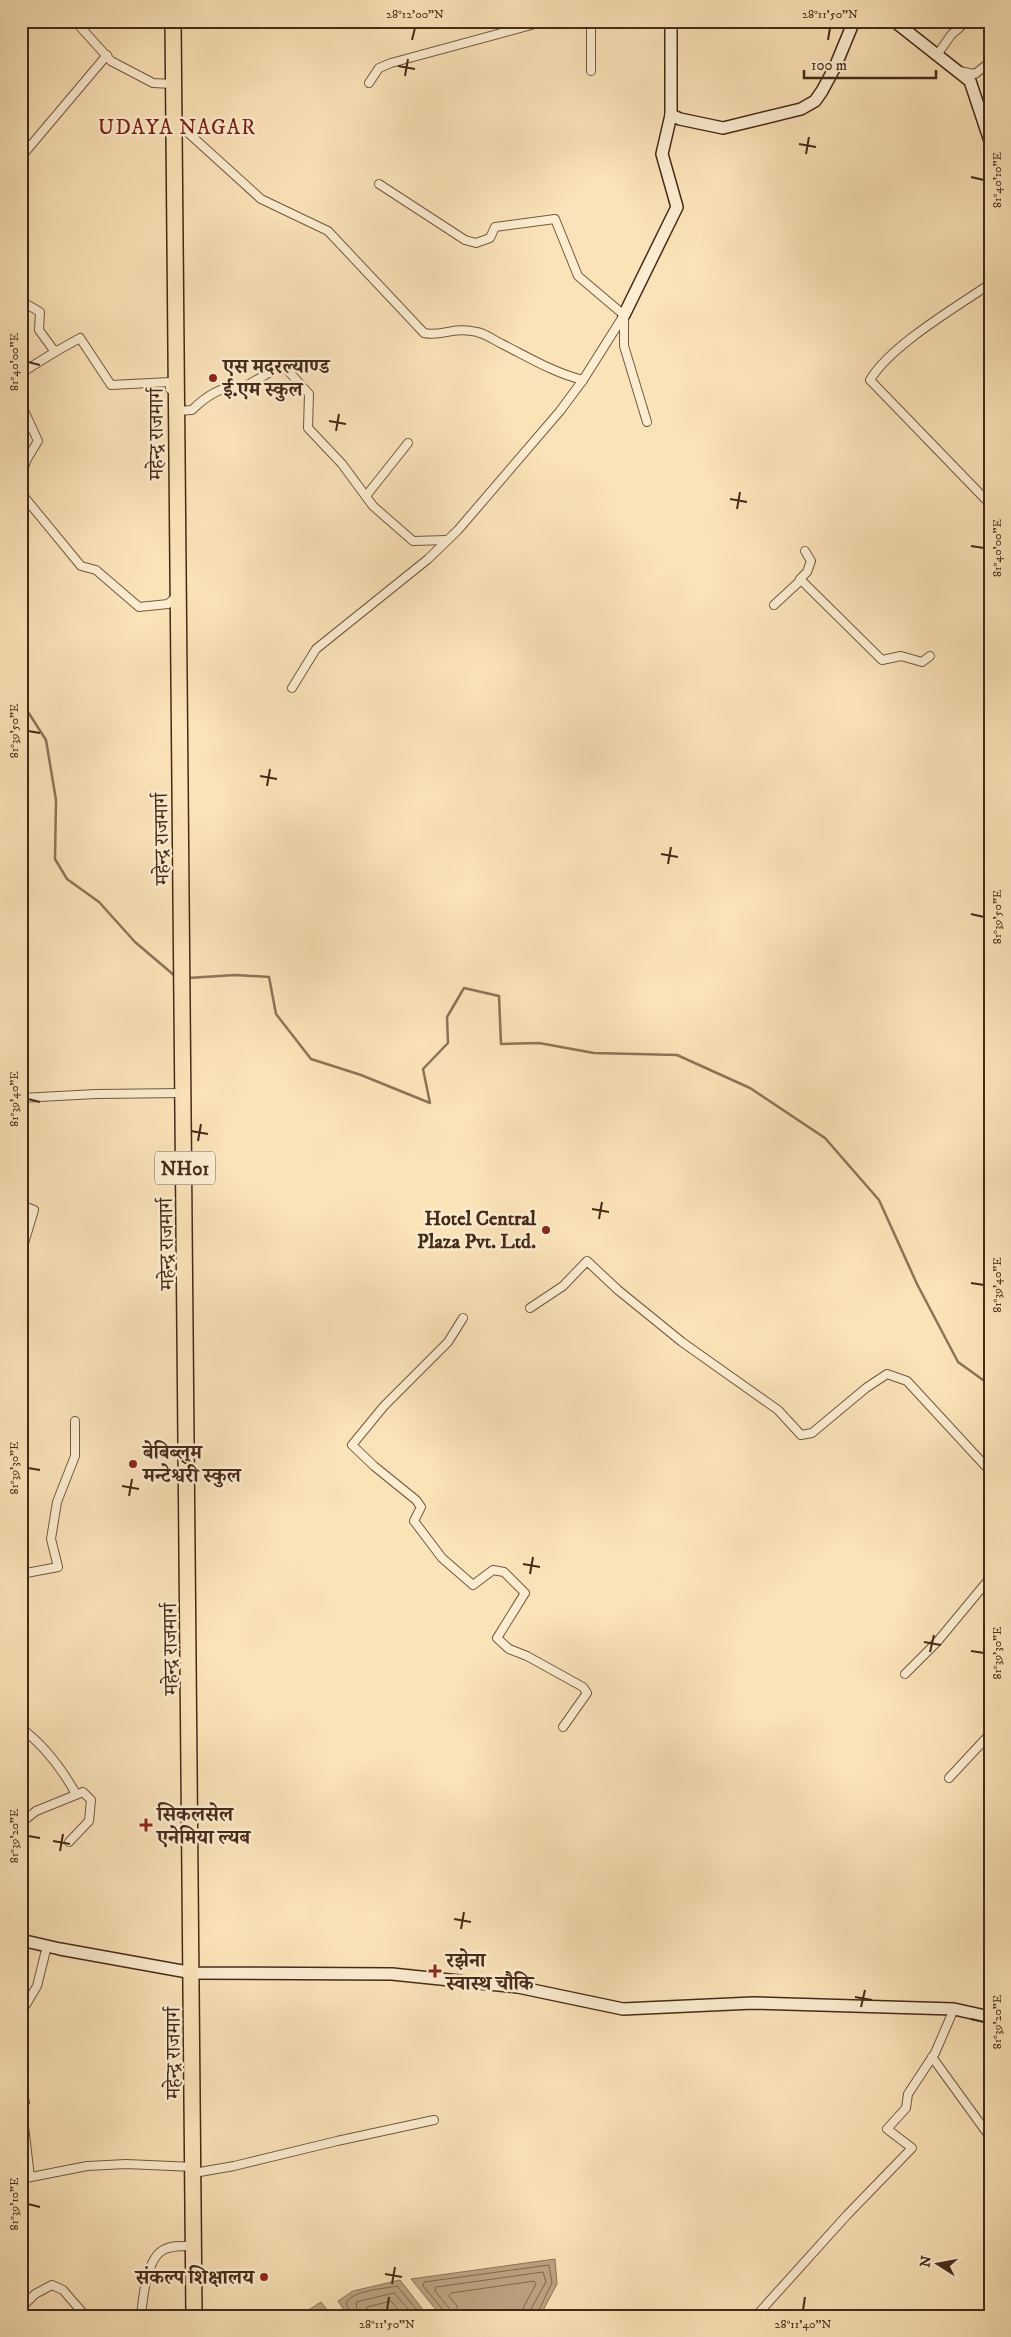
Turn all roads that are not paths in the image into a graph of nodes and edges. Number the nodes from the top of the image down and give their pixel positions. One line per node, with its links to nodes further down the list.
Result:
1 (75, 21): 9 (street)
2 (173, 21): 15 (highway, महेन्द्र राजमार्ग / NH01)
3 (546, 21): 14 (street)
4 (589, 21): 13 (street)
5 (671, 21): 16 (street)
6 (854, 21): 16 (street)
7 (894, 21): 10 (street)
8 (967, 21): 10 (street)
9 (107, 55): 15 (street); 19 (street)
10 (937, 55): 12 (street)
11 (990, 62): 12 (street)
12 (956, 70): 18 (street)
13 (591, 71)
14 (369, 83)
15 (173, 84): 17 (highway, महेन्द्र राजमार्ग / NH01)
16 (671, 115): 23 (street)
17 (174, 120): 26 (street); 28 (highway, महेन्द्र राजमार्ग / NH01)
18 (990, 141)
19 (21, 157)
20 (379, 184): 23 (street)
21 (990, 284): 35 (street)
22 (21, 302): 24 (street)
23 (624, 315): 26 (street); 29 (street)
24 (54, 352): 25 (street); 30 (street)
25 (21, 373)
26 (583, 380): 36 (street)
27 (21, 404): 32 (street)
28 (177, 411): 30 (highway, महेन्द्र राजमार्ग / NH01); 34 (street)
29 (646, 422)
30 (175, 436): 39 (highway, महेन्द्र राजमार्ग / NH01)
31 (408, 443): 34 (street)
32 (21, 475)
33 (21, 493): 39 (street)
34 (366, 496): 36 (street)
35 (990, 504)
36 (447, 540): 42 (street)
37 (805, 551): 38 (street)
38 (801, 580): 40 (street); 41 (street)
39 (179, 595): 43 (highway, महेन्द्र राजमार्ग / NH01)
40 (774, 605)
41 (930, 656)
42 (292, 688)
43 (184, 1093): 44 (street); 63 (highway, महेन्द्र राजमार्ग / NH01)
44 (21, 1098)
45 (21, 1205): 46 (street)
46 (21, 1253)
47 (530, 1308): 50 (street)
48 (463, 1318): 54 (street)
49 (75, 1422): 51 (street)
50 (990, 1471)
51 (21, 1574)
52 (990, 1578): 53 (street)
53 (905, 1674)
54 (563, 1727)
55 (21, 1728): 58 (street)
56 (990, 1734): 57 (street)
57 (949, 1778)
58 (76, 1794): 59 (street); 60 (street)
59 (21, 1823)
60 (69, 1842)
61 (21, 1940): 62 (street)
62 (47, 1946): 63 (street); 65 (street)
63 (193, 1973): 64 (street); 71 (highway, महेन्द्र राजमार्ग / NH01)
64 (954, 2009): 66 (street); 67 (street)
65 (21, 2013)
66 (990, 2017)
67 (932, 2057): 70 (street); 79 (street)
68 (21, 2088): 72 (street)
69 (434, 2120): 71 (street)
70 (990, 2138)
71 (194, 2170): 72 (street); 74 (highway, महेन्द्र राजमार्ग / NH01)
72 (30, 2177): 73 (street)
73 (21, 2179)
74 (194, 2246): 77 (street); 78 (highway, महेन्द्र राजमार्ग / NH01)
75 (21, 2308): 76 (street)
76 (82, 2316)
77 (141, 2316)
78 (194, 2316)
79 (756, 2316)

